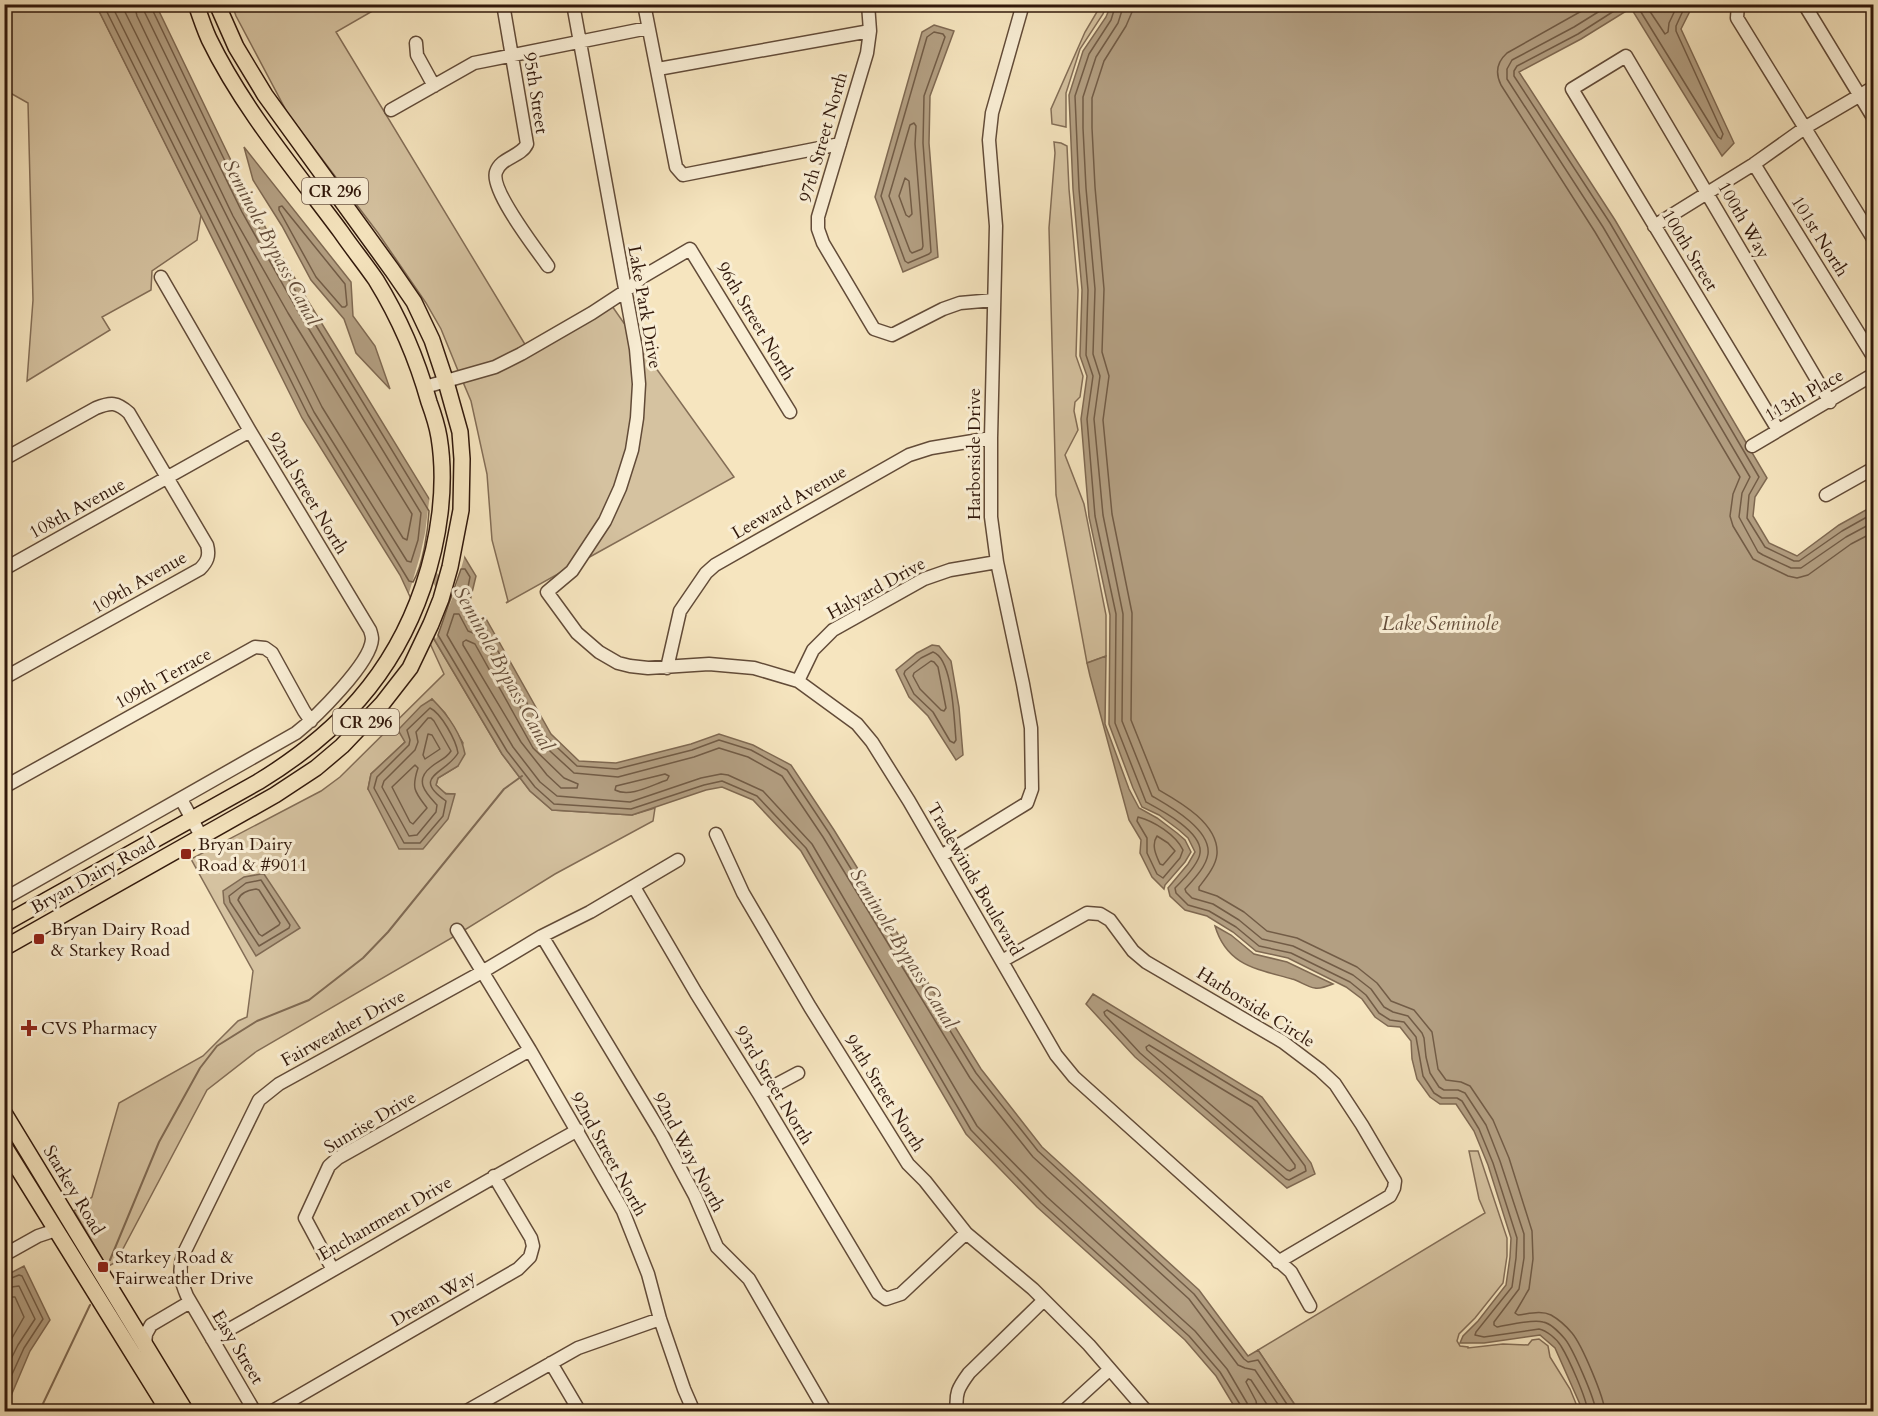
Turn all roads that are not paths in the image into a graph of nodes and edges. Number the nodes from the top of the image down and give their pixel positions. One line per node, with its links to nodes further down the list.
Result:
1 (196, 4): 35 (main road, CR 296)
2 (217, 4): 34 (main road, CR 296)
3 (503, 4): 14 (street, 95th Street)
4 (573, 4): 12 (street, Lake Park Drive)
5 (644, 4): 10 (street)
6 (868, 4): 11 (street, 97th Street North)
7 (1023, 4): 31 (street, Harborside Drive)
8 (1738, 4): 22 (street)
9 (1804, 4): 19 (street)
10 (648, 28): 12 (street); 15 (street)
11 (870, 31): 15 (street); 23 (street, 97th Street North)
12 (580, 42): 14 (street); 30 (street, Lake Park Drive)
13 (416, 43): 16 (street)
14 (512, 54): 16 (street); 28 (street, 95th Street)
15 (658, 69): 23 (street)
16 (434, 86): 20 (street)
17 (1874, 87): 19 (street)
18 (1572, 89): 25 (street, 100th Way); 26 (street, 100th Street)
19 (1859, 95): 21 (street); 22 (street)
20 (391, 110)
21 (1874, 119)
22 (1806, 127): 24 (street); 27 (street)
23 (840, 144): 31 (street, 97th Street North)
24 (1754, 164): 25 (street); 32 (street, 101st North)
25 (1707, 193): 26 (street); 36 (street, 100th Way)
26 (1654, 226): 38 (street, 100th Street)
27 (1874, 240)
28 (548, 266)
29 (160, 277): 39 (street, 92nd Street North)
30 (624, 292): 34 (street); 37 (street, 96th Street North); 48 (street, Lake Park Drive)
31 (994, 300): 40 (street, Harborside Drive)
32 (1874, 358)
33 (1874, 374): 36 (street, 113th Place)
34 (446, 382): 35 (street); 57 (main road, Bryan Dairy Road / CR 296)
35 (425, 387): 55 (main road, Bryan Dairy Road / CR 296)
36 (1830, 402): 38 (street, 113th Place)
37 (790, 412)
38 (1778, 430): 41 (street, 113th Place)
39 (250, 431): 44 (street, 108th Avenue); 52 (street, 92nd Street North)
40 (991, 438): 46 (street, Harborside Drive); 49 (street, Leeward Avenue)
41 (1752, 446)
42 (4, 459): 44 (street)
43 (1874, 468): 45 (street)
44 (168, 478): 47 (street, 108th Avenue); 50 (street, 109th Avenue)
45 (1826, 495)
46 (997, 562): 51 (street, Halyard Drive); 58 (street, Harborside Drive)
47 (4, 569)
48 (547, 592): 49 (street, Tradewinds Boulevard)
49 (667, 668): 51 (street, Tradewinds Boulevard)
50 (4, 678)
51 (798, 681): 58 (street, Tradewinds Boulevard)
52 (311, 721): 53 (street, 109th Terrace); 54 (street, Bryan Dairy Road)
53 (4, 787)
54 (181, 799): 55 (street); 61 (street, Bryan Dairy Road)
55 (191, 818): 57 (street); 62 (main road, Bryan Dairy Road / CR 296)
56 (716, 834): 76 (street, 94th Street North)
57 (201, 836): 65 (main road, Bryan Dairy Road / CR 296)
58 (941, 856): 66 (street, Tradewinds Boulevard)
59 (678, 860): 60 (street, Fairweather Drive)
60 (634, 887): 64 (street, Fairweather Drive); 70 (street, 93rd Street North)
61 (4, 899)
62 (4, 924)
63 (457, 930): 67 (street, 92nd Street North)
64 (542, 936): 67 (street, Fairweather Drive); 99 (street, 92nd Way North)
65 (4, 948)
66 (1002, 961): 79 (street, Tradewinds Boulevard); 79 (street, Harborside Circle)
67 (482, 972): 68 (street, 92nd Street North); 82 (street, Fairweather Drive)
68 (530, 1050): 72 (street, 92nd Street North); 80 (street, Sunrise Drive)
69 (798, 1073): 70 (street)
70 (759, 1094): 76 (street, 93rd Street North)
71 (4, 1113): 78 (main road, Starkey Road)
72 (578, 1130): 74 (street, Enchantment Drive); 85 (street, 92nd Street North)
73 (4, 1146): 75 (main road, Starkey Road)
74 (494, 1176): 80 (street, Enchantment Drive); 96 (street, Dream Way)
75 (56, 1230): 77 (street); 78 (main road); 87 (main road, Starkey Road)
76 (966, 1233): 81 (street, 94th Street North)
77 (4, 1255)
78 (94, 1261): 84 (main road, Starkey Road)
79 (1278, 1262): 83 (street, Tradewinds Boulevard)
80 (333, 1269): 88 (street, Enchantment Drive)
81 (1044, 1300): 91 (street, 94th Street North); 100 (street)
82 (190, 1302): 86 (street); 88 (street, Easy Street)
83 (1310, 1306)
84 (128, 1316): 86 (street); 87 (main road, Starkey Road)
85 (660, 1318): 90 (street); 98 (street, 92nd Street North)
86 (152, 1325): 89 (street)
87 (131, 1334): 89 (main road, Starkey Road); 93 (main road, Starkey Road)
88 (212, 1339): 95 (street, Easy Street)
89 (145, 1345): 94 (main road, Starkey Road)
90 (551, 1363): 92 (street); 97 (street)
91 (1110, 1369): 101 (street); 102 (street, 94th Street North)
92 (468, 1411)
93 (169, 1412)
94 (186, 1412)
95 (255, 1412)
96 (271, 1412)
97 (580, 1412)
98 (694, 1412)
99 (826, 1412)
100 (957, 1412)
101 (1063, 1412)
102 (1147, 1412)

